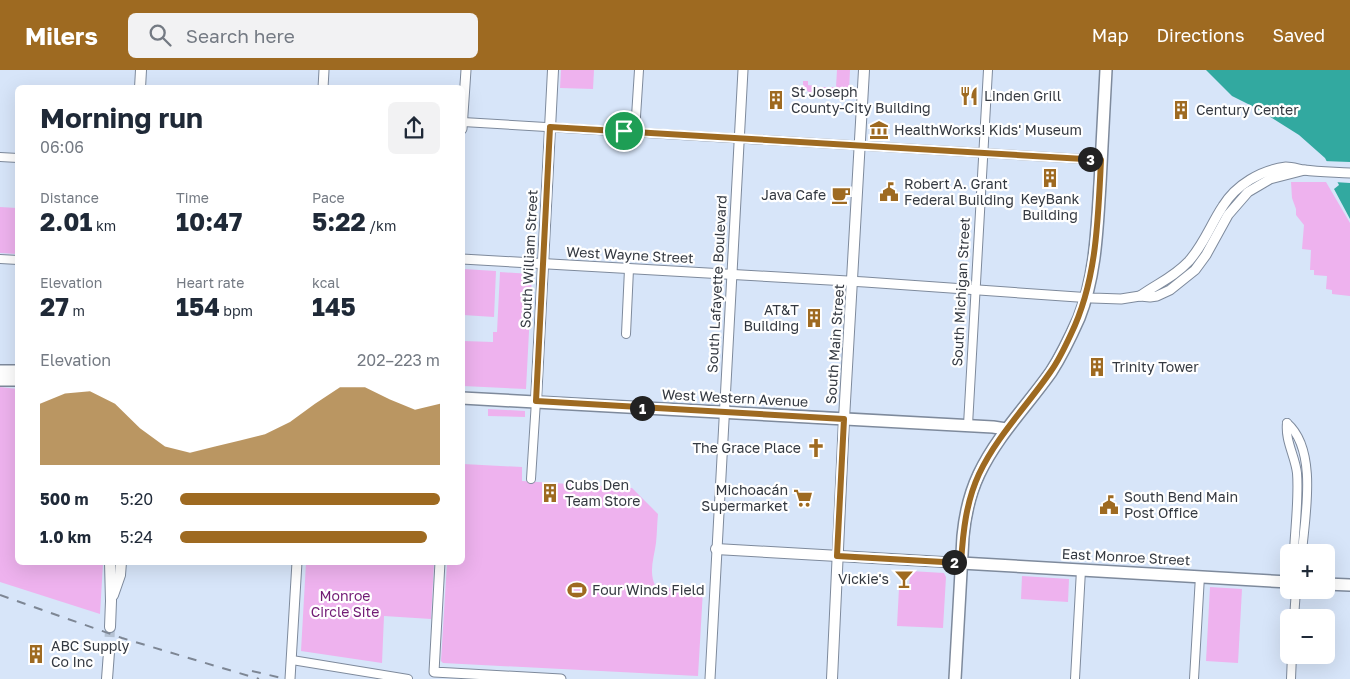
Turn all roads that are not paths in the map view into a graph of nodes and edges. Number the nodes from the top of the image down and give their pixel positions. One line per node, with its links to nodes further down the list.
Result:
1 (141, 70): 10 (main road)
2 (324, 70): 11 (street)
3 (466, 70): 12 (street)
4 (553, 70): 14 (main road, South William Street)
5 (639, 70): 15 (street)
6 (743, 70): 16 (street, South Lafayette Boulevard)
7 (864, 70): 17 (main road, South Main Street)
8 (988, 70): 18 (street, South Michigan Street)
9 (1106, 70): 21 (main road)
10 (140, 85)
11 (323, 85)
12 (465, 87)
13 (465, 122): 14 (street)
14 (550, 127): 15 (street); 26 (main road, South William Street)
15 (635, 132): 16 (street)
16 (739, 138): 17 (street); 28 (street, South Lafayette Boulevard)
17 (860, 146): 18 (street); 29 (main road, South Main Street)
18 (983, 152): 21 (street); 30 (street, South Michigan Street)
19 (0, 157): 20 (street)
20 (15, 158)
21 (1101, 160): 31 (main road)
22 (1350, 172): 31 (street, West Wayne Street)
23 (0, 259): 25 (street)
24 (465, 259): 26 (street, West Wayne Street)
25 (15, 260)
26 (543, 264): 27 (street, West Wayne Street); 38 (main road, South William Street)
27 (629, 269): 28 (street, West Wayne Street); 32 (street)
28 (731, 274): 29 (street, West Wayne Street); 39 (street, South Lafayette Boulevard)
29 (852, 281): 30 (street, West Wayne Street); 40 (main road, South Main Street)
30 (976, 289): 31 (street, West Wayne Street); 41 (street, South Michigan Street)
31 (1085, 297): 42 (main road)
32 (626, 334)
33 (0, 371): 34 (main road)
34 (15, 371)
35 (0, 380): 36 (main road)
36 (15, 380)
37 (465, 398): 38 (main road, West Western Avenue)
38 (536, 401): 39 (main road, West Western Avenue); 43 (street, South William Street)
39 (724, 412): 40 (main road, West Western Avenue); 46 (street, South Lafayette Boulevard)
40 (844, 419): 41 (main road, West Western Avenue); 47 (main road, South Main Street)
41 (968, 425): 42 (main road, West Western Avenue)
42 (1006, 429): 48 (main road)
43 (531, 480)
44 (1294, 544): 45 (street)
45 (1302, 544)
46 (716, 549): 47 (main road); 68 (street, South Lafayette Boulevard)
47 (837, 556): 48 (main road); 69 (main road, South Main Street)
48 (961, 563): 53 (main road, East Monroe Street); 70 (main road)
49 (110, 565): 58 (main road)
50 (121, 565): 58 (main road)
51 (297, 565): 61 (street)
52 (440, 565): 63 (street)
53 (1081, 570): 54 (main road, East Monroe Street); 71 (street)
54 (1200, 576): 55 (main road, East Monroe Street); 72 (street)
55 (1280, 581)
56 (1335, 584): 57 (main road)
57 (1350, 585)
58 (111, 601): 59 (main road)
59 (110, 627)
60 (109, 652): 64 (main road)
61 (292, 660): 65 (street); 66 (street)
62 (1292, 664): 73 (street)
63 (433, 676): 67 (street)
64 (107, 679)
65 (290, 679)
66 (408, 679)
67 (561, 679)
68 (710, 679)
69 (832, 679)
70 (955, 679)
71 (1075, 679)
72 (1194, 679)
73 (1291, 679)

